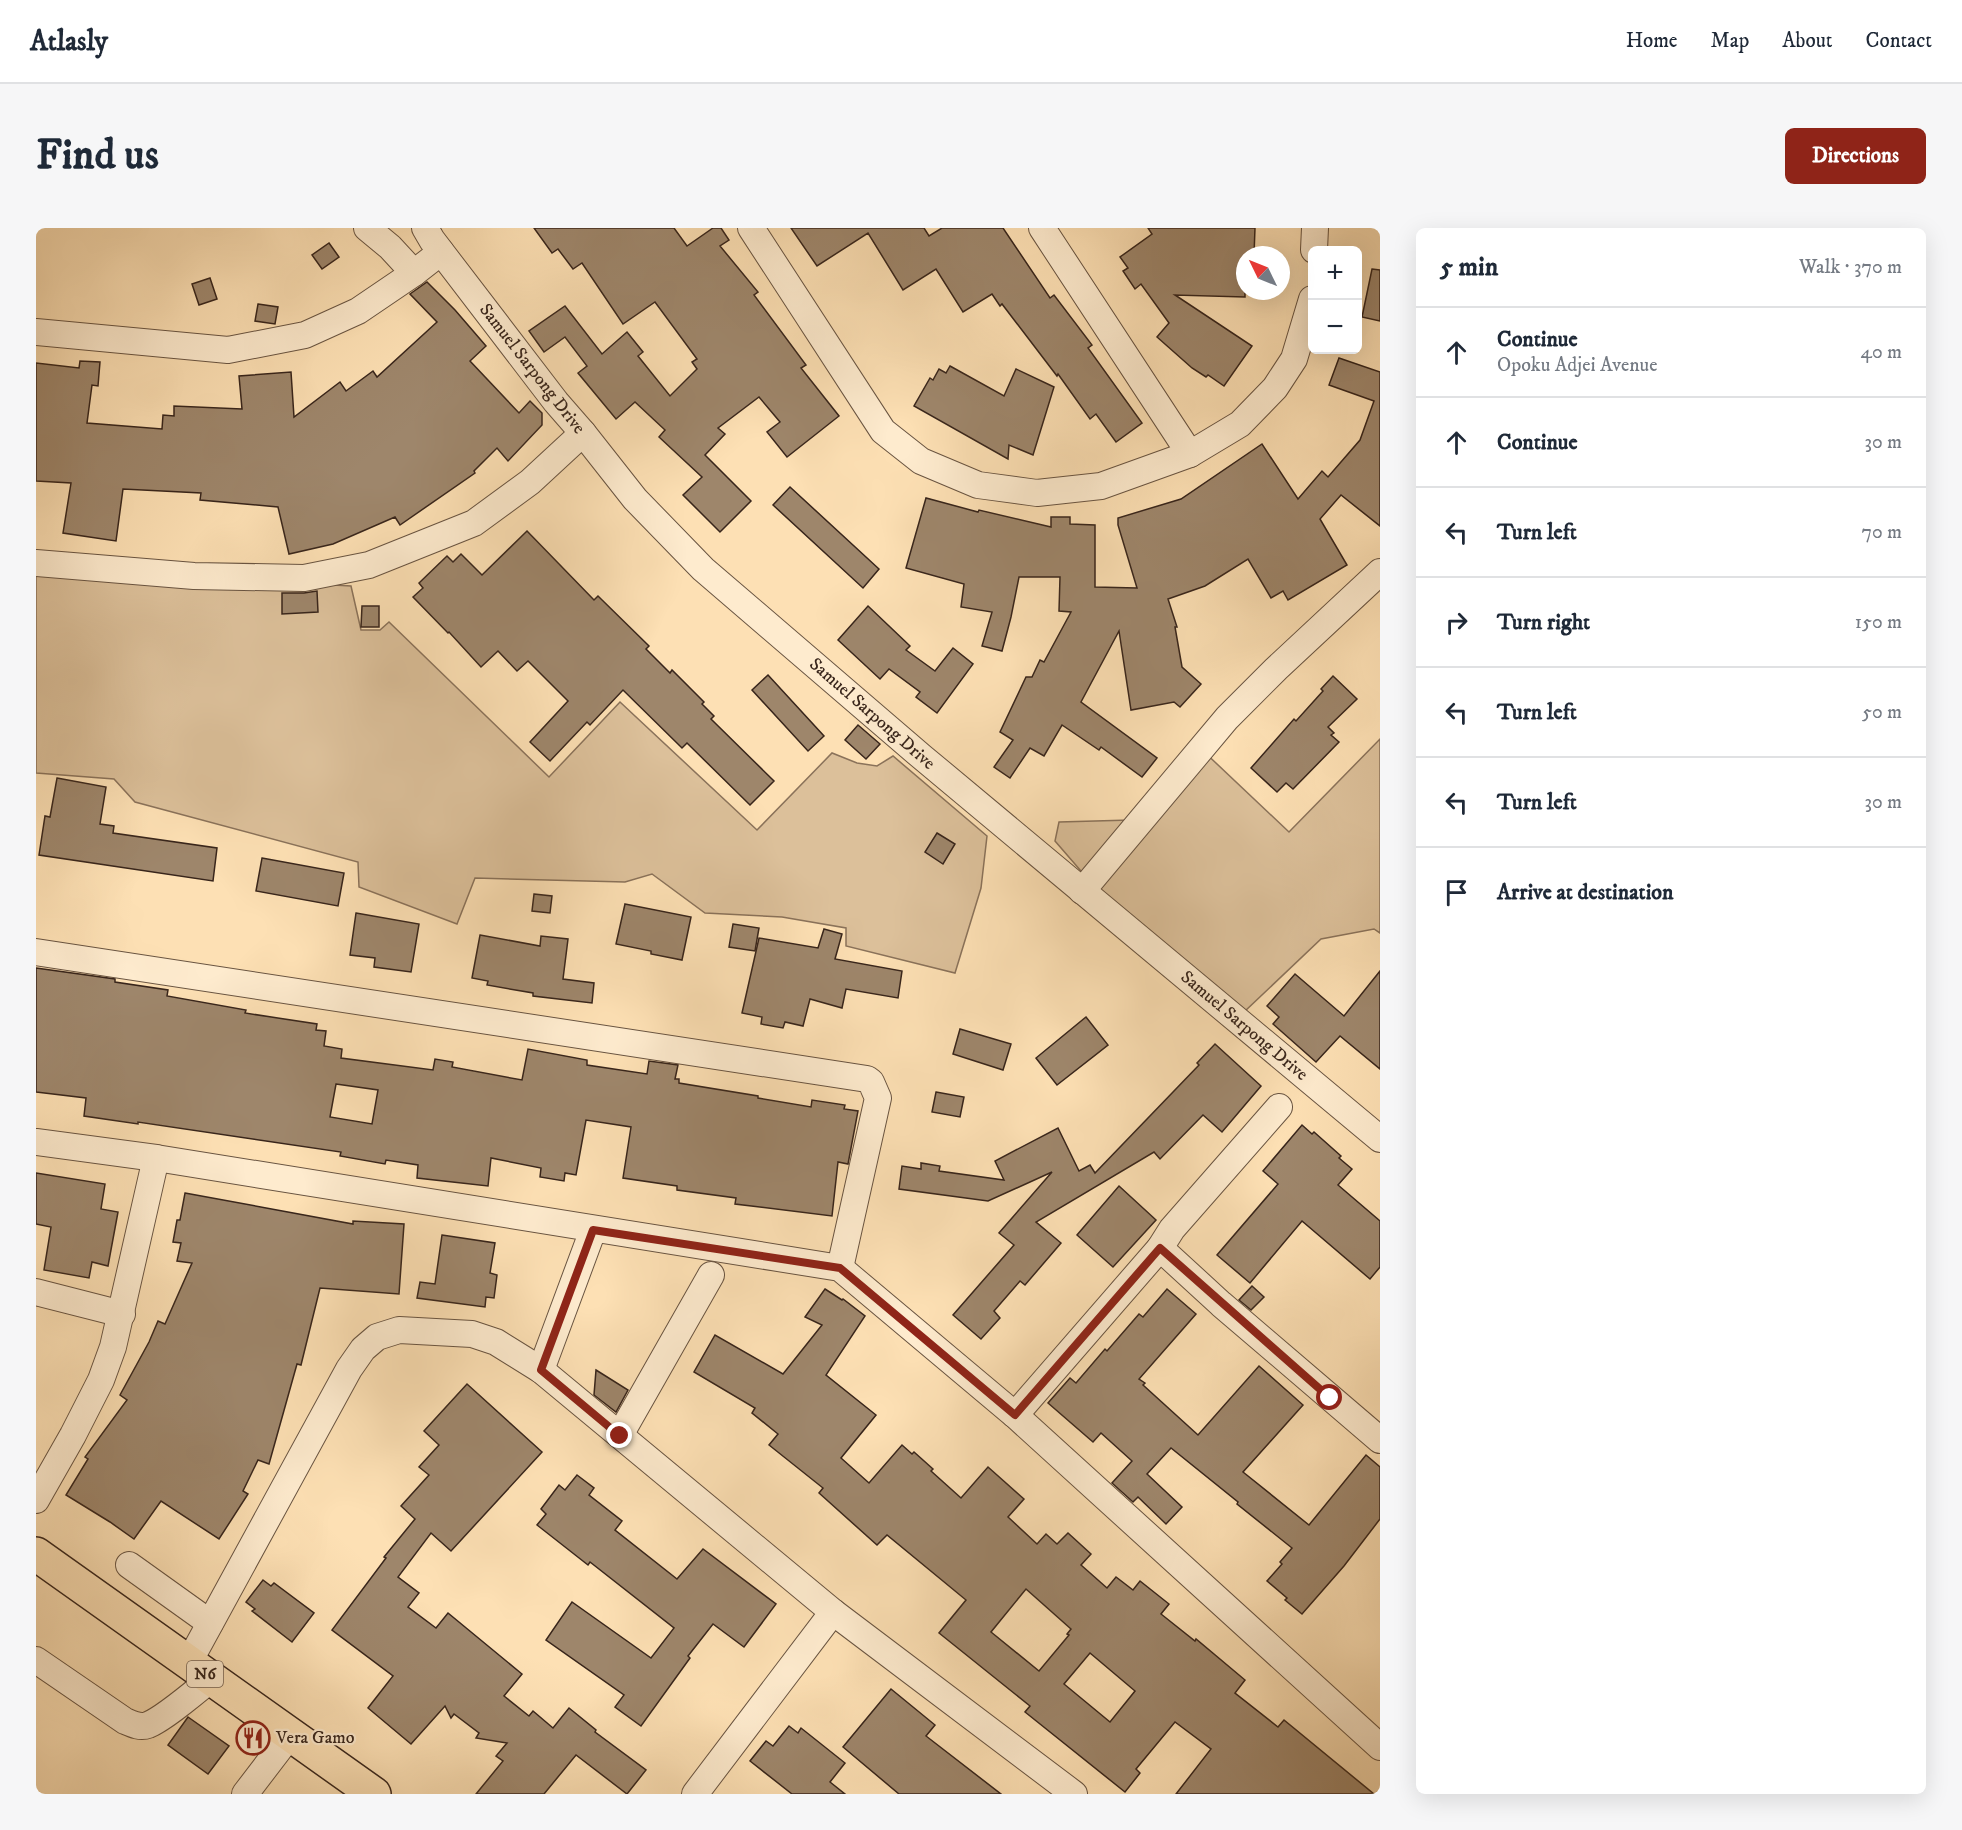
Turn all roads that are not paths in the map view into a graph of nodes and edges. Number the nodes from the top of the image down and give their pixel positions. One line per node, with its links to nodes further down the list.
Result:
1 (367, 228): 8 (street)
2 (425, 228): 7 (street, Samuel Sarpong Drive)
3 (751, 228): 12 (street)
4 (1042, 228): 12 (street)
5 (1315, 228): 6 (street)
6 (1314, 246)
7 (441, 252): 8 (street); 11 (street, Samuel Sarpong Drive)
8 (414, 273): 10 (street)
9 (1312, 300): 12 (street)
10 (36, 332)
11 (583, 433): 13 (street); 15 (street, Samuel Sarpong Drive)
12 (1190, 454)
13 (36, 563)
14 (1380, 572): 15 (street)
15 (1082, 891): 18 (street, Samuel Sarpong Drive)
16 (36, 952): 23 (street)
17 (1280, 1107): 22 (street)
18 (1380, 1139)
19 (36, 1142): 20 (street)
20 (156, 1158): 21 (street); 26 (street)
21 (593, 1230): 23 (street); 27 (street)
22 (1160, 1248): 28 (street); 30 (street)
23 (840, 1268): 28 (street)
24 (711, 1275): 29 (street)
25 (36, 1292): 26 (street)
26 (122, 1314): 31 (street)
27 (541, 1370): 29 (street); 35 (street)
28 (1015, 1415): 39 (street)
29 (620, 1436): 34 (street)
30 (1380, 1440)
31 (36, 1500)
32 (36, 1554): 37 (highway, N6)
33 (129, 1565): 35 (street)
34 (833, 1612): 40 (street); 43 (street)
35 (210, 1623): 37 (street)
36 (36, 1660): 37 (street)
37 (200, 1671): 38 (highway, N6)
38 (290, 1735): 41 (street); 42 (highway, N6)
39 (1380, 1747)
40 (701, 1792)
41 (245, 1794)
42 (374, 1794)
43 (1074, 1794)

